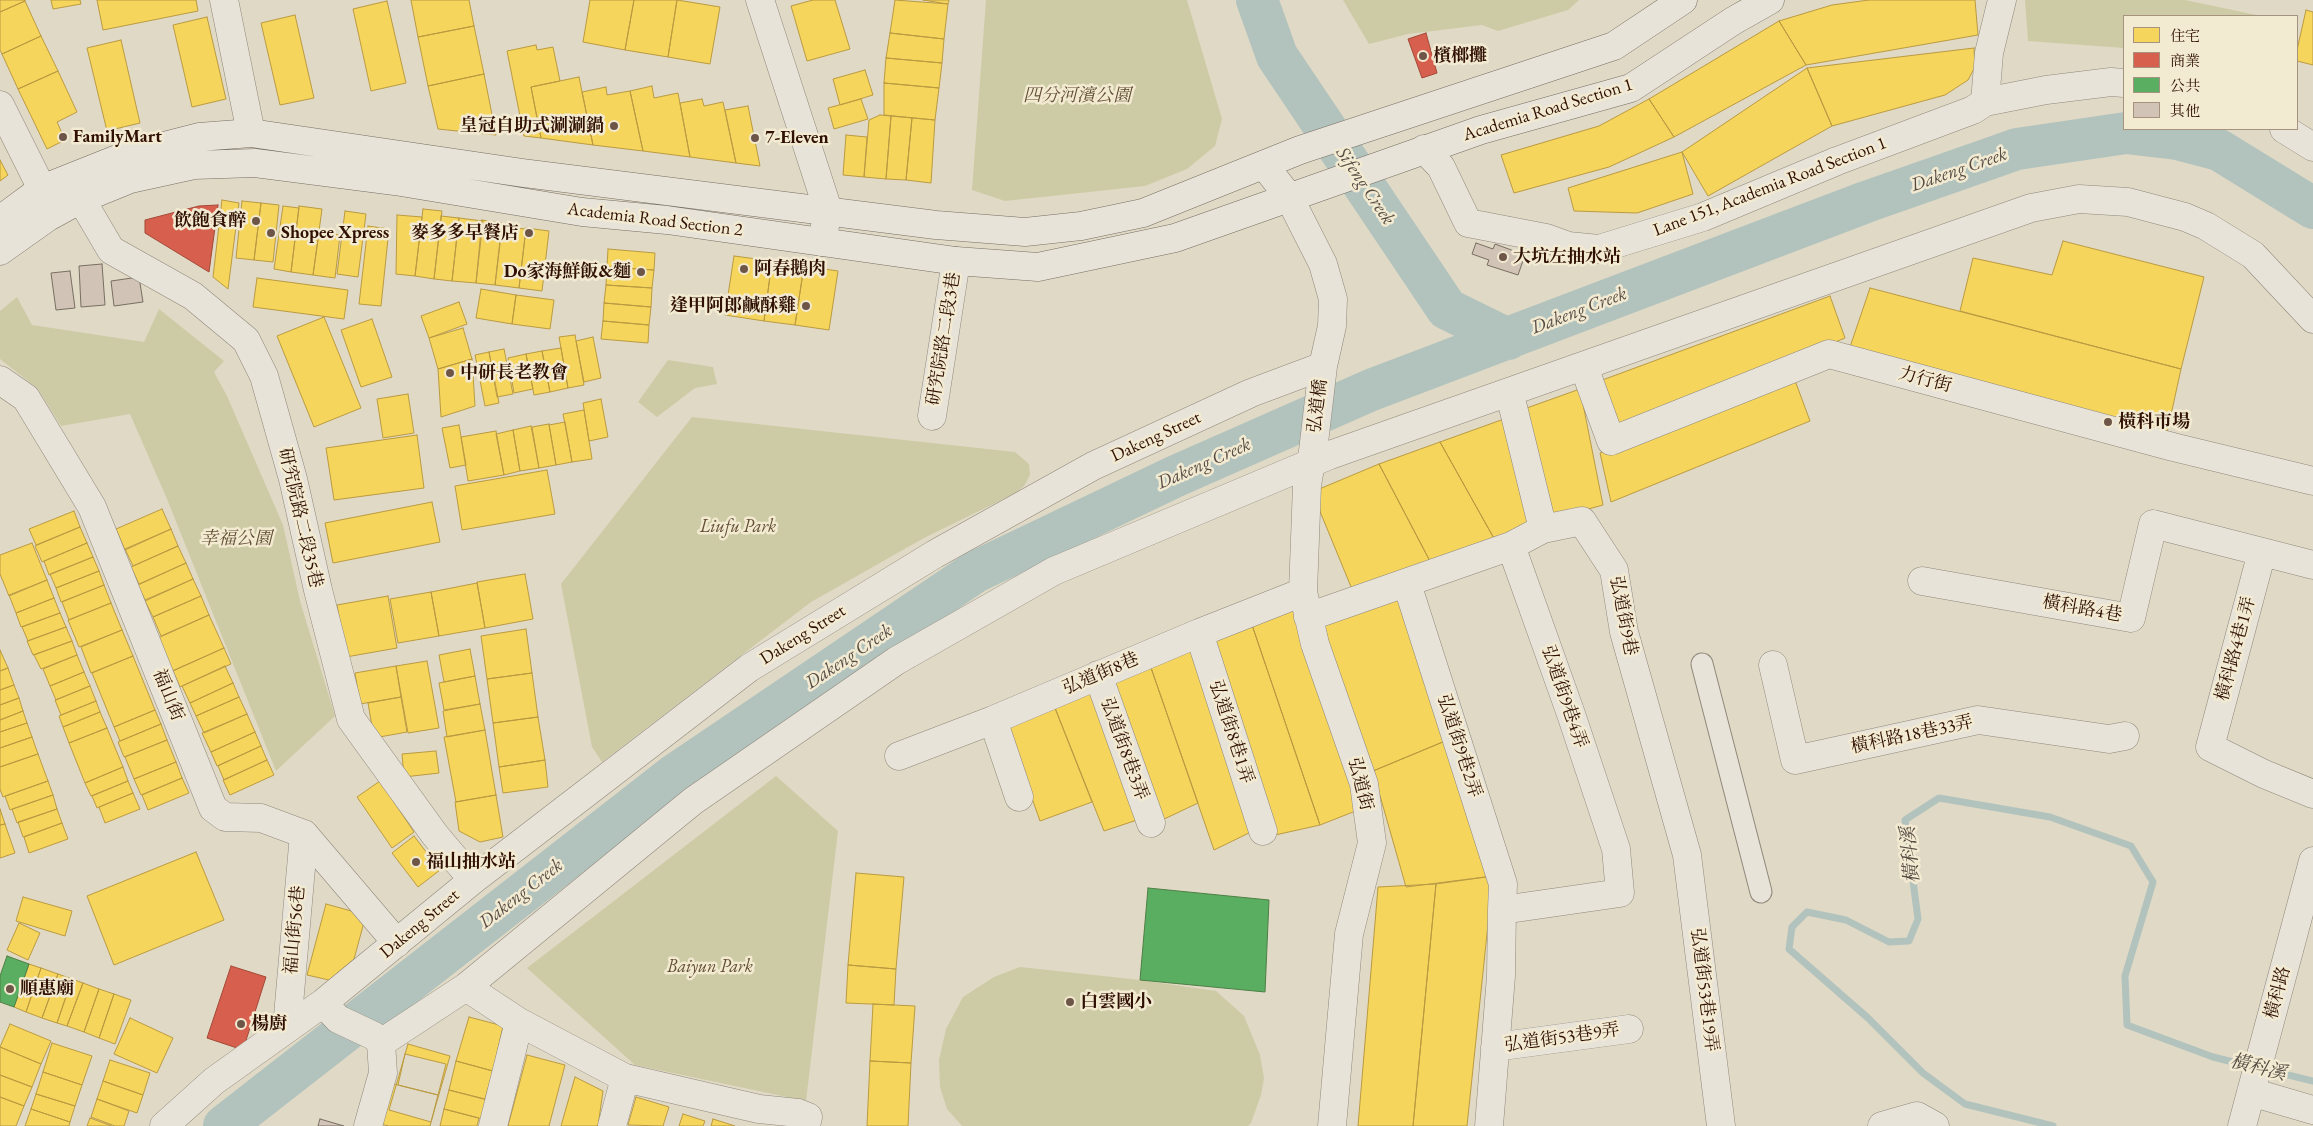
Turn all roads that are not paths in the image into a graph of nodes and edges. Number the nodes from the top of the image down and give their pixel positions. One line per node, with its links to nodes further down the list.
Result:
1 (224, 0): 10 (street)
2 (760, 0): 18 (street)
3 (1683, 0): 13 (street, Academia Road Section 2)
4 (1770, 0): 12 (street, Academia Road Section 1)
5 (2002, 0): 7 (street)
6 (2123, 83): 7 (street, Lane 151, Academia Road Section 1)
7 (1985, 102): 12 (street, Lane 151, Academia Road Section 1)
8 (0, 105): 15 (street)
9 (2286, 130): 11 (street)
10 (251, 133): 15 (street, Academia Road Section 2); 18 (street, Academia Road Section 2)
11 (2313, 147)
12 (1424, 149): 14 (street, Academia Road Section 1)
13 (1264, 165): 16 (street); 18 (street, Academia Road Section 2)
14 (1320, 186): 16 (street, Academia Road Section 2)
15 (42, 189): 19 (street, Academia Road Section 2)
16 (1289, 197): 22 (street, Academia Road Section 2); 24 (street)
17 (81, 199): 20 (street, Academia Road Section 2); 21 (street, Academia Road Section 2); 52 (street, 研究院路二段35巷)
18 (828, 210): 20 (street)
19 (0, 220)
20 (822, 242): 22 (street, Academia Road Section 2)
21 (0, 251)
22 (956, 261): 28 (street, 研究院路二段3巷)
23 (2313, 319): 29 (street)
24 (1323, 366): 29 (street, 弘道橋); 52 (street, Dakeng Street)
25 (1588, 378): 30 (street, 力行街)
26 (0, 380): 49 (street, 福山街)
27 (1513, 407): 31 (street)
28 (932, 416)
29 (1312, 454): 37 (street, 弘道街); 56 (street)
30 (2313, 481)
31 (1543, 529): 32 (street, 弘道街9巷); 50 (street, 弘道街9巷)
32 (1511, 546): 36 (street, 弘道街9巷); 54 (street, 弘道街9巷4弄)
33 (2262, 552): 34 (street, 橫科路4巷); 35 (street, 橫科路4巷); 45 (street, 橫科路4巷1弄)
34 (2313, 565)
35 (1922, 581)
36 (1407, 584): 37 (street, 弘道街9巷); 54 (street, 弘道街9巷2弄)
37 (1305, 605): 38 (street, 弘道街8巷); 71 (street, 弘道街)
38 (1199, 633): 41 (street, 弘道街8巷); 48 (street, 弘道街8巷1弄)
39 (1702, 664): 53 (street)
40 (1773, 664): 43 (street, 橫科路18巷33弄)
41 (1098, 675): 42 (street, 弘道街8巷); 47 (street, 弘道街8巷3弄)
42 (992, 720): 44 (street, 弘道街8巷); 46 (street)
43 (2125, 736)
44 (899, 756)
45 (2313, 794)
46 (1019, 797)
47 (1151, 823)
48 (1263, 831)
49 (304, 834): 55 (street, 福山街); 59 (street, 福山街56巷)
50 (1687, 854): 73 (street, 弘道街53巷19弄)
51 (2313, 860): 64 (street, 橫科路)
52 (473, 880): 55 (street, Dakeng Street)
53 (1761, 892)
54 (1502, 910): 62 (street, 弘道街53巷9弄)
55 (397, 944): 57 (street, Dakeng Street)
56 (466, 987): 58 (street); 61 (street)
57 (330, 1011): 59 (street, Dakeng Street); 61 (street)
58 (519, 1022): 63 (street); 68 (street)
59 (287, 1027): 66 (street, Dakeng Street)
60 (1629, 1029): 62 (street, 弘道街53巷9弄)
61 (377, 1040): 67 (street)
62 (1495, 1048): 72 (street, 弘道街53巷9弄)
63 (625, 1078): 69 (street); 70 (street)
64 (2253, 1088): 65 (street); 76 (street, 橫科路)
65 (2313, 1110)
66 (164, 1126)
67 (368, 1126)
68 (493, 1126)
69 (612, 1126)
70 (806, 1126)
71 (1332, 1126)
72 (1489, 1126)
73 (1721, 1126)
74 (1882, 1126): 75 (street)
75 (1935, 1126)
76 (2242, 1126)

